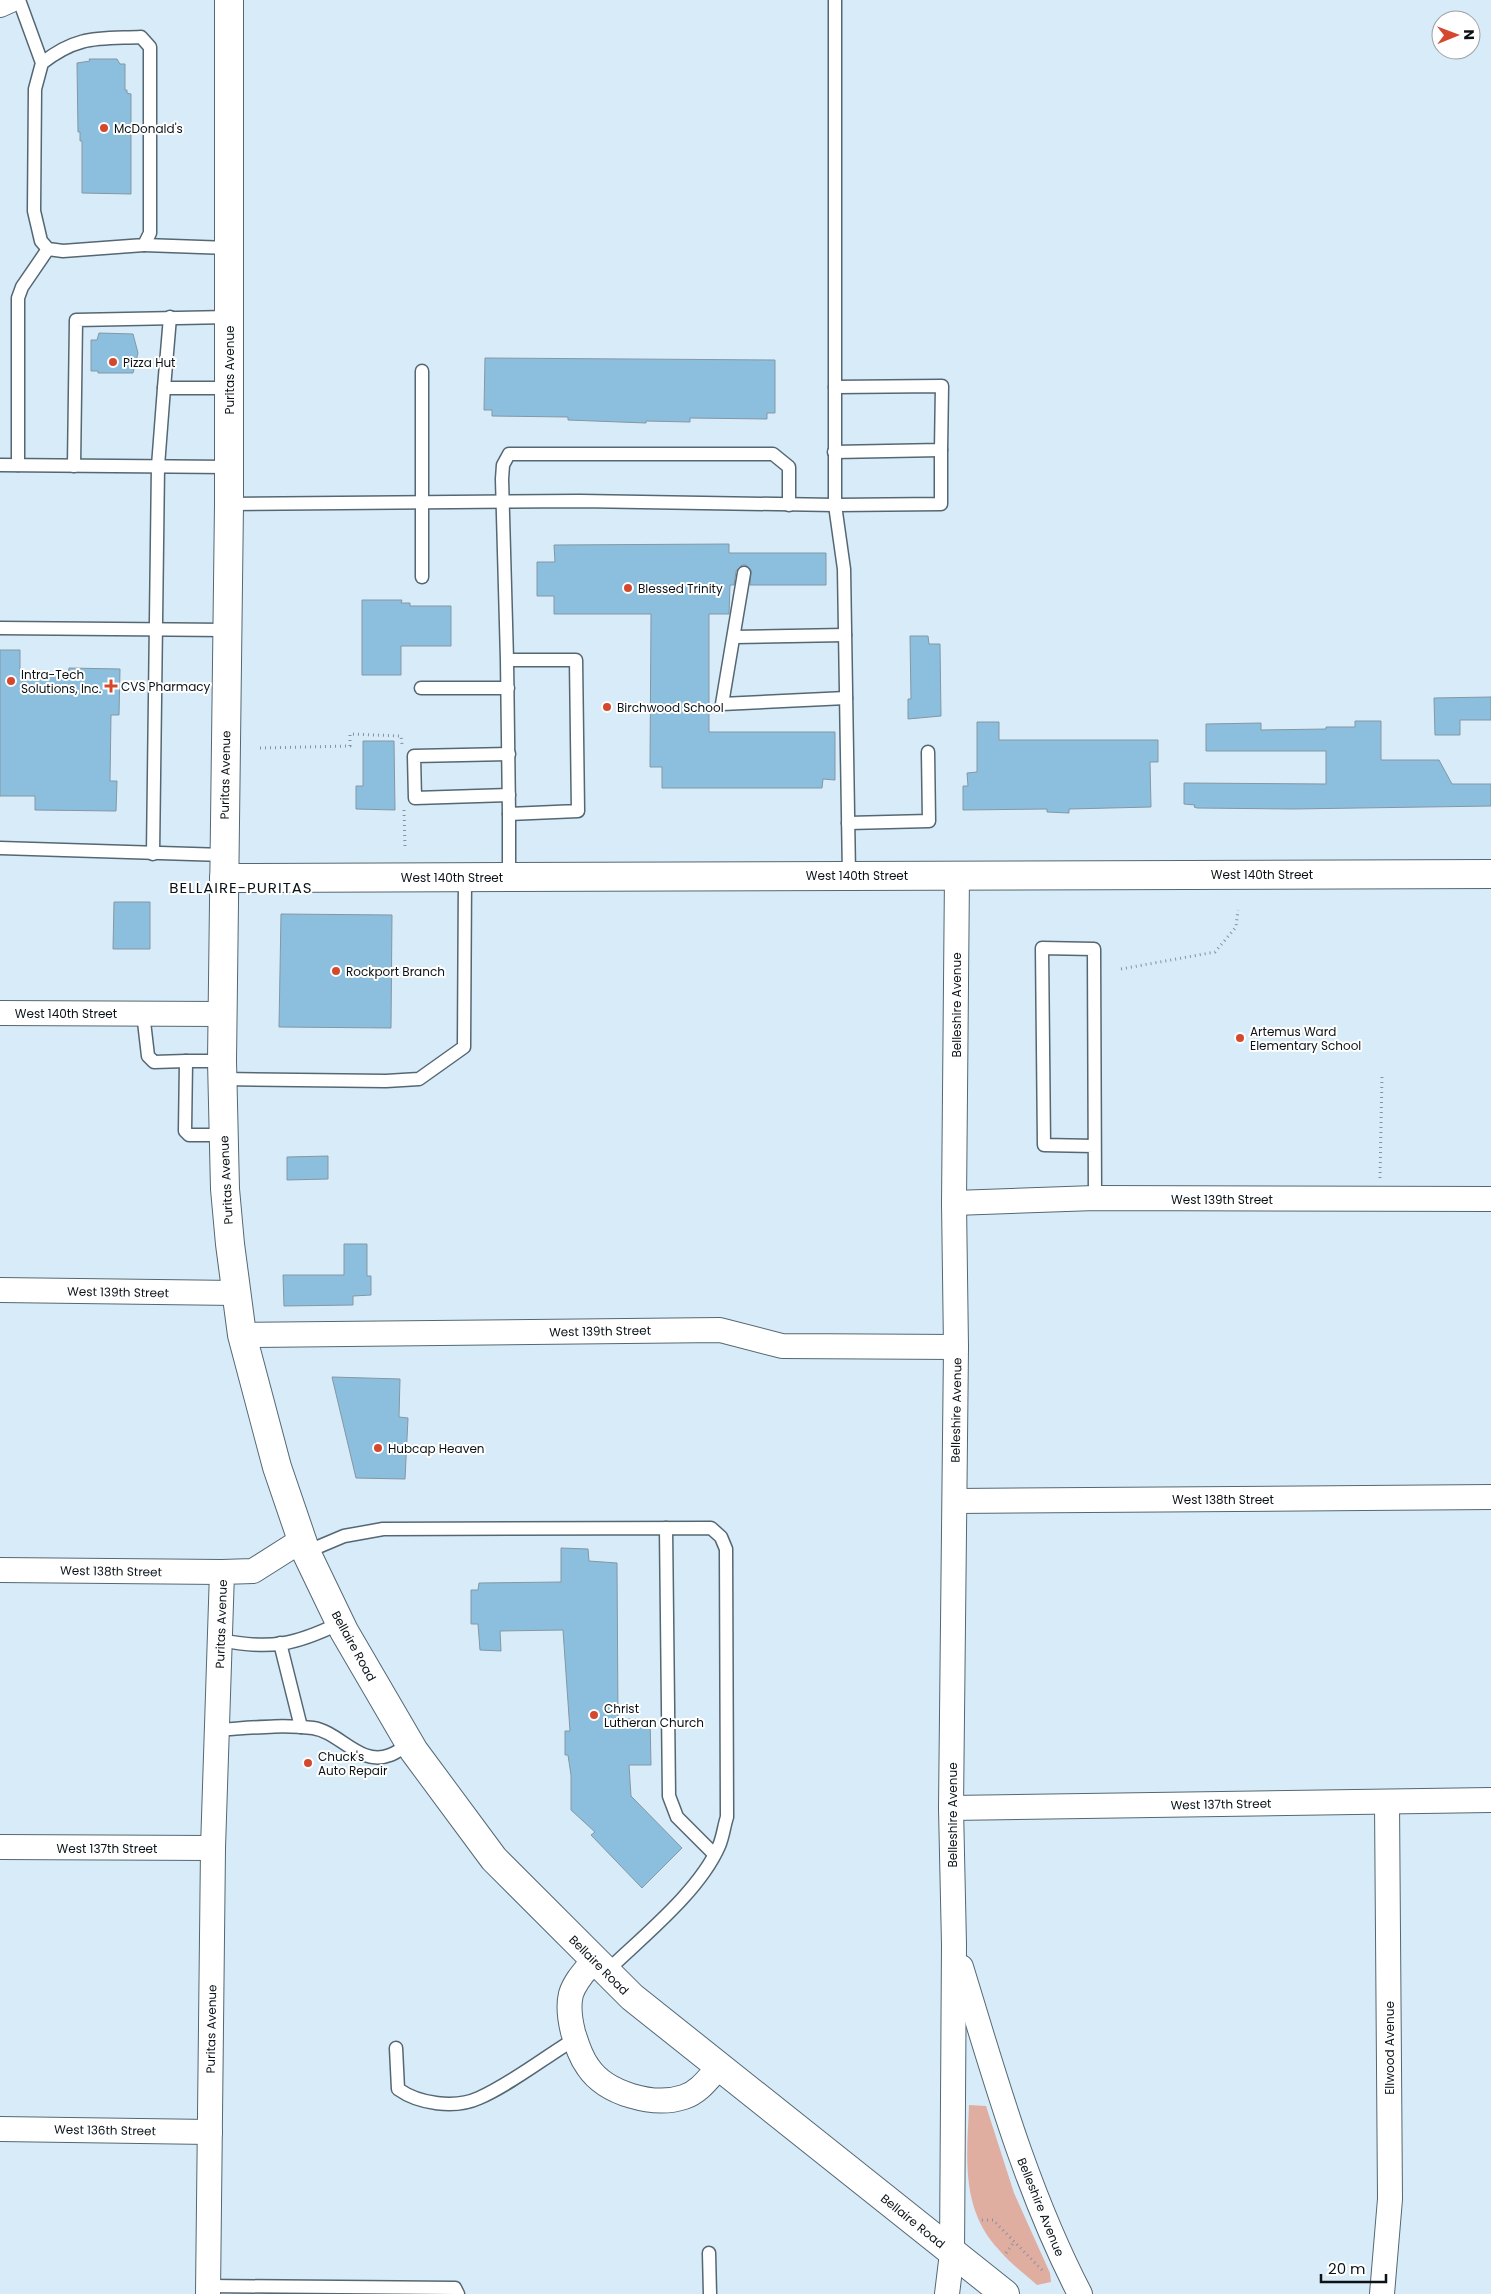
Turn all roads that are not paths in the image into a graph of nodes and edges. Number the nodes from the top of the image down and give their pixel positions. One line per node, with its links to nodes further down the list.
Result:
1 (12, 0): 5 (street)
2 (19, 0): 6 (lane)
3 (229, 0): 9 (street, Puritas Avenue)
4 (835, 0): 13 (lane)
5 (0, 6)
6 (42, 63): 7 (lane); 8 (lane)
7 (144, 245): 8 (lane); 9 (lane)
8 (48, 248): 19 (lane)
9 (229, 248): 11 (street, Puritas Avenue)
10 (170, 317): 11 (lane); 14 (lane); 20 (lane)
11 (229, 317): 15 (street, Puritas Avenue)
12 (422, 371): 23 (lane)
13 (835, 387): 16 (lane); 17 (lane)
14 (164, 388): 15 (lane); 21 (lane)
15 (229, 388): 22 (street, Puritas Avenue)
16 (941, 450): 17 (lane); 27 (lane)
17 (834, 452): 27 (lane)
18 (0, 465): 19 (lane)
19 (18, 465): 20 (lane)
20 (74, 466): 21 (lane)
21 (158, 466): 22 (lane); 31 (lane)
22 (229, 467): 25 (street, Puritas Avenue)
23 (423, 501): 24 (lane); 25 (lane); 29 (lane)
24 (502, 502): 26 (lane); 26 (lane); 35 (lane)
25 (229, 504): 32 (street, Puritas Avenue)
26 (789, 505): 27 (lane)
27 (835, 505): 33 (lane)
28 (744, 573): 34 (lane)
29 (422, 577)
30 (0, 628): 31 (lane)
31 (154, 629): 32 (lane); 45 (lane)
32 (227, 630): 46 (street, Puritas Avenue)
33 (845, 635): 34 (lane); 38 (lane)
34 (734, 637): 38 (lane)
35 (507, 660): 37 (lane); 42 (lane)
36 (421, 688): 37 (lane)
37 (508, 688): 40 (lane)
38 (846, 698): 43 (lane)
39 (928, 752): 43 (lane)
40 (509, 754): 41 (lane); 41 (lane)
41 (509, 795): 42 (lane)
42 (509, 814): 51 (lane)
43 (848, 823): 49 (lane)
44 (0, 848): 45 (lane)
45 (153, 854): 46 (lane)
46 (224, 866): 50 (street, West 140th Street); 54 (street, Puritas Avenue)
47 (957, 874): 48 (street, West 140th Street); 49 (street, West 140th Street); 61 (street, Belleshire Avenue)
48 (1491, 874)
49 (849, 875): 51 (street, West 140th Street)
50 (465, 877): 51 (street, West 140th Street); 56 (lane)
51 (509, 877)
52 (0, 1012): 53 (street, West 140th Street)
53 (143, 1013): 54 (street, West 140th Street); 55 (lane)
54 (223, 1014): 56 (street, Puritas Avenue)
55 (186, 1062): 56 (lane); 57 (lane)
56 (223, 1070): 57 (street, Puritas Avenue)
57 (224, 1135): 63 (street, Puritas Avenue)
58 (1094, 1146): 58 (lane); 59 (lane)
59 (1095, 1198): 60 (street, West 139th Street); 61 (street, West 139th Street)
60 (1491, 1199)
61 (954, 1203): 65 (street, Belleshire Avenue)
62 (0, 1290): 63 (street, West 139th Street)
63 (236, 1293): 64 (street, Puritas Avenue)
64 (242, 1335): 65 (street, West 139th Street); 69 (street, Puritas Avenue)
65 (956, 1347): 67 (street, Belleshire Avenue)
66 (1491, 1497): 67 (street, West 138th Street)
67 (955, 1501): 80 (street, Belleshire Avenue)
68 (666, 1528): 69 (lane); 83 (lane); 83 (lane)
69 (304, 1546): 71 (street, Puritas Avenue); 72 (street, Bellaire Road)
70 (0, 1570): 71 (street, West 138th Street)
71 (222, 1572): 73 (street, Puritas Avenue)
72 (340, 1623): 74 (lane); 77 (street, Bellaire Road)
73 (220, 1640): 74 (lane); 76 (street, Puritas Avenue)
74 (280, 1643): 75 (lane)
75 (301, 1727): 76 (lane); 77 (lane)
76 (217, 1730): 82 (street, Puritas Avenue)
77 (410, 1744): 85 (street, Bellaire Road)
78 (1491, 1800): 79 (street, West 137th Street)
79 (1387, 1802): 80 (street, West 137th Street); 99 (street, Ellwood Avenue)
80 (951, 1808): 84 (street, Belleshire Avenue)
81 (0, 1847): 82 (street, West 137th Street)
82 (213, 1848): 90 (street, Puritas Avenue)
83 (714, 1854): 85 (lane)
84 (954, 1945): 92 (street, Belleshire Avenue); 98 (street, Belleshire Avenue)
85 (600, 1966): 86 (street); 88 (street, Bellaire Road)
86 (575, 2039): 87 (lane); 88 (street)
87 (396, 2048)
88 (718, 2068): 92 (street, Bellaire Road)
89 (0, 2129): 90 (street, West 136th Street)
90 (210, 2132): 93 (street, Puritas Avenue)
91 (709, 2253): 95 (lane)
92 (952, 2253): 96 (street, Belleshire Avenue); 97 (street, Bellaire Road)
93 (208, 2290): 94 (lane)
94 (458, 2294)
95 (710, 2294)
96 (946, 2294)
97 (1005, 2294)
98 (1080, 2294)
99 (1382, 2294)

